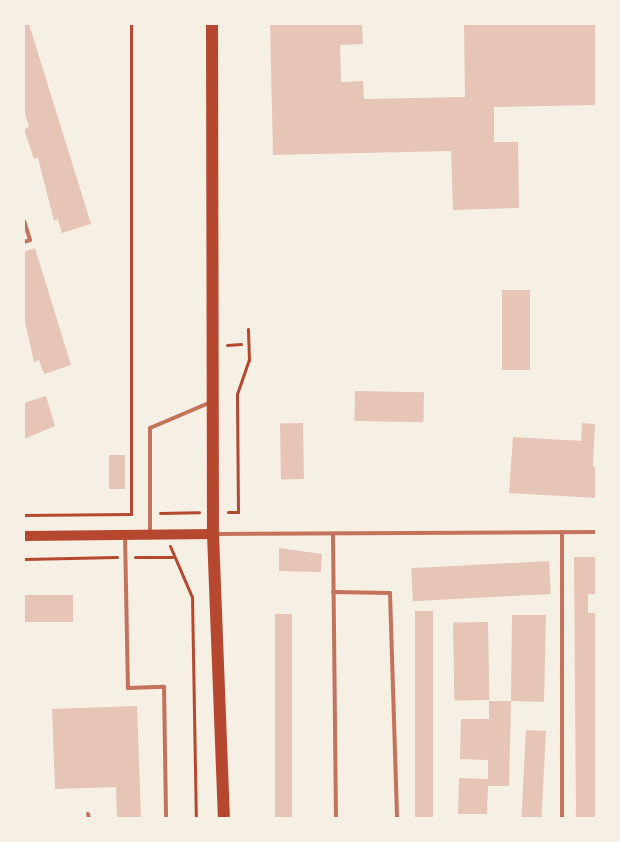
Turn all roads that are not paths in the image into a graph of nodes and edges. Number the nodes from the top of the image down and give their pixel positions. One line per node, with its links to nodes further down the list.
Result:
1 (212, 24): 4 (main road)
2 (24, 221): 3 (lane)
3 (24, 242)
4 (212, 402): 7 (lane); 8 (main road)
5 (562, 532): 6 (lane); 9 (lane); 17 (lane)
6 (596, 532)
7 (150, 534): 8 (main road); 10 (main road)
8 (212, 534): 9 (lane); 14 (main road)
9 (333, 534): 12 (lane)
10 (125, 535): 11 (main road); 13 (lane)
11 (24, 536)
12 (333, 592): 15 (lane); 16 (lane)
13 (166, 818)
14 (224, 818)
15 (336, 818)
16 (397, 818)
17 (562, 818)

